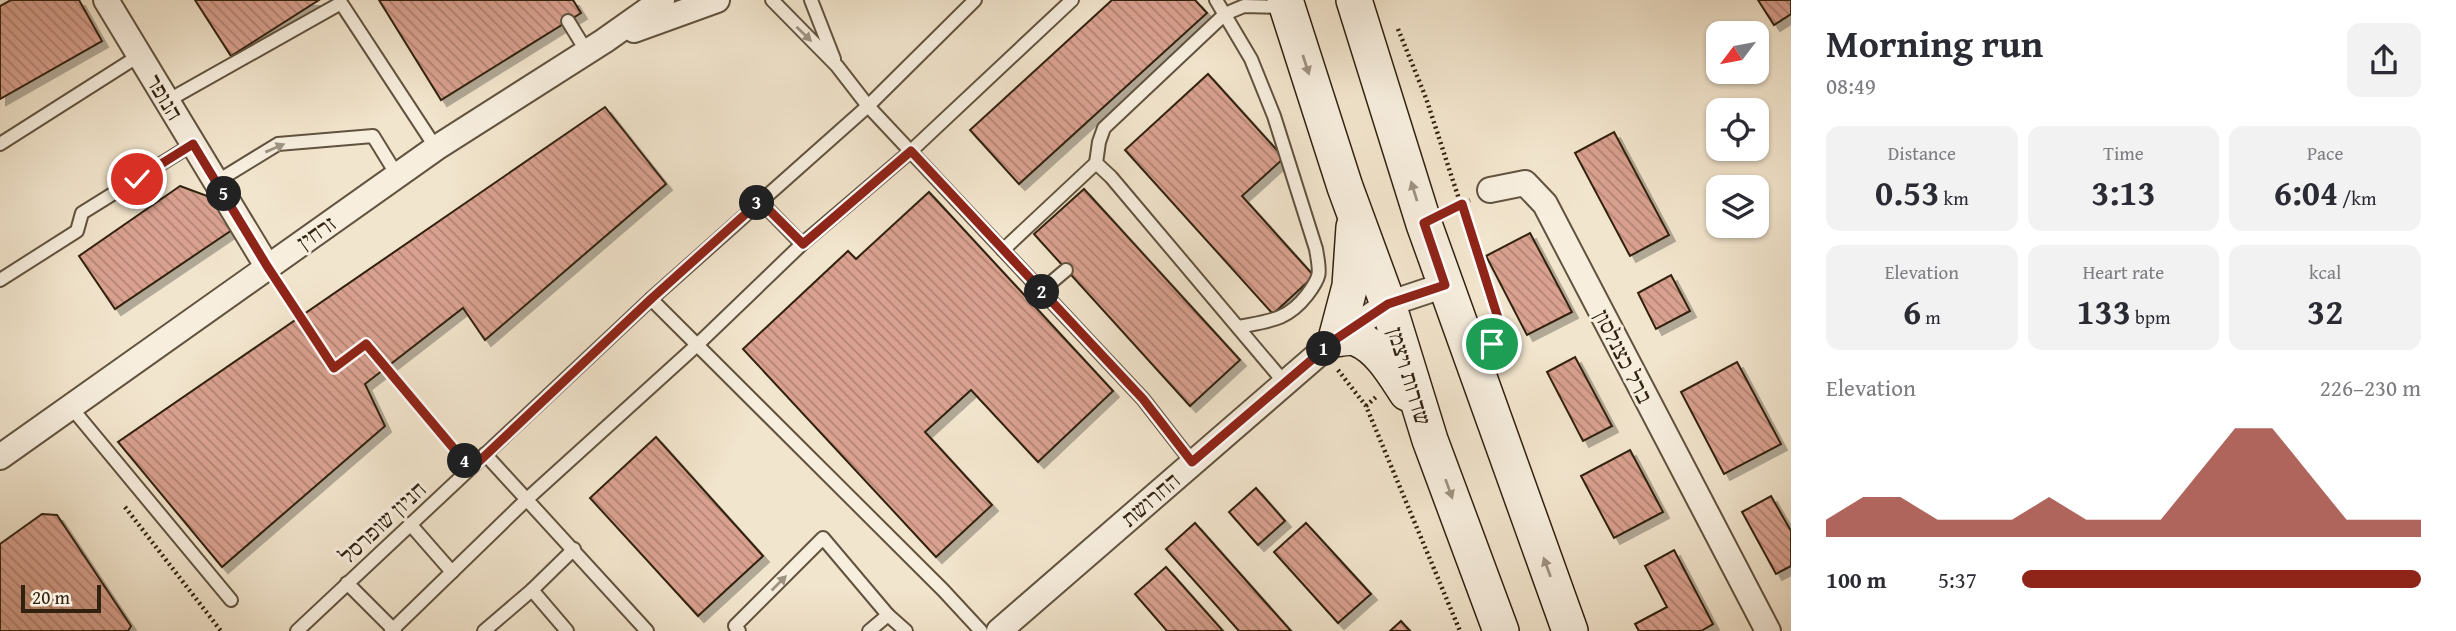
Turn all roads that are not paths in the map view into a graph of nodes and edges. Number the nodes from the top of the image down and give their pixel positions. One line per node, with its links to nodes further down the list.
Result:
1 (662, 0): 13 (street, זרחין)
2 (717, 0): 13 (street, זרחין)
3 (772, 0): 15 (lane, one-way to 15)
4 (811, 0): 15 (lane)
5 (975, 0): 17 (lane, חניון שופרסל)
6 (1072, 0): 21 (lane)
7 (1216, 0): 11 (lane)
8 (1354, 0): 33 (main road, one-way to 8)
9 (115, 3): 14 (street, הנופר)
10 (1286, 4): 11 (lane); 25 (main road, שדרות ויצמן, one-way to 25)
11 (1225, 14): 22 (lane); 37 (lane)
12 (568, 21): 13 (lane)
13 (596, 47): 20 (street, זרחין)
14 (139, 55): 16 (street, הנופר); 18 (lane)
15 (837, 66): 17 (lane)
16 (167, 101): 19 (street, הנופר); 20 (lane)
17 (868, 106): 21 (lane); 27 (lane, חניון שופרסל)
18 (0, 144)
19 (193, 144): 24 (street, הנופר); 32 (lane)
20 (436, 148): 23 (street, זרחין)
21 (911, 151): 28 (lane); 29 (lane)
22 (1096, 163): 29 (lane); 37 (lane)
23 (397, 174): 24 (lane, one-way to 23); 30 (street, זרחין)
24 (216, 182): 30 (street, הנופר)
25 (1345, 187): 36 (main road, שדרות ויצמן); 38 (main road)
26 (1490, 190): 66 (street, ברל כצנלסון)
27 (760, 201): 28 (lane); 35 (lane, חניון שופרסל)
28 (803, 244): 39 (lane)
29 (1003, 250): 34 (lane)
30 (267, 266): 41 (street, זרחין)
31 (1066, 270): 34 (lane)
32 (0, 280)
33 (1445, 285): 36 (street, החרושת); 65 (main road, one-way to 33)
34 (1041, 291): 45 (lane)
35 (651, 299): 39 (lane); 43 (lane, חניון שופרסל)
36 (1388, 304): 38 (street, החרושת); 42 (main road, שדרות ויצמן)
37 (1238, 327): 40 (lane)
38 (1329, 344): 40 (street, החרושת); 42 (main road)
39 (697, 345): 46 (lane); 62 (lane)
40 (1284, 382): 45 (street, החרושת)
41 (71, 406): 44 (street, זרחין); 52 (lane)
42 (1430, 440): 64 (main road, שדרות ויצמן, one-way to 64)
43 (485, 454): 46 (lane); 47 (lane, חניון שופרסל)
44 (0, 457)
45 (1192, 462): 63 (street, החרושת)
46 (526, 500): 48 (lane); 49 (lane)
47 (411, 524): 49 (lane); 50 (lane, חניון שופרסל)
48 (574, 549): 51 (lane); 58 (lane)
49 (452, 572): 54 (lane)
50 (347, 583): 54 (lane); 55 (lane, חניון שופרסל)
51 (532, 590): 56 (lane); 57 (lane)
52 (231, 600)
53 (888, 615): 59 (lane, one-way to 53); 60 (lane); 61 (lane)
54 (393, 630)
55 (297, 631)
56 (484, 631)
57 (568, 631)
58 (647, 631)
59 (739, 631)
60 (869, 631)
61 (906, 631)
62 (981, 631)
63 (999, 631)
64 (1502, 631)
65 (1570, 631)
66 (1768, 631)

